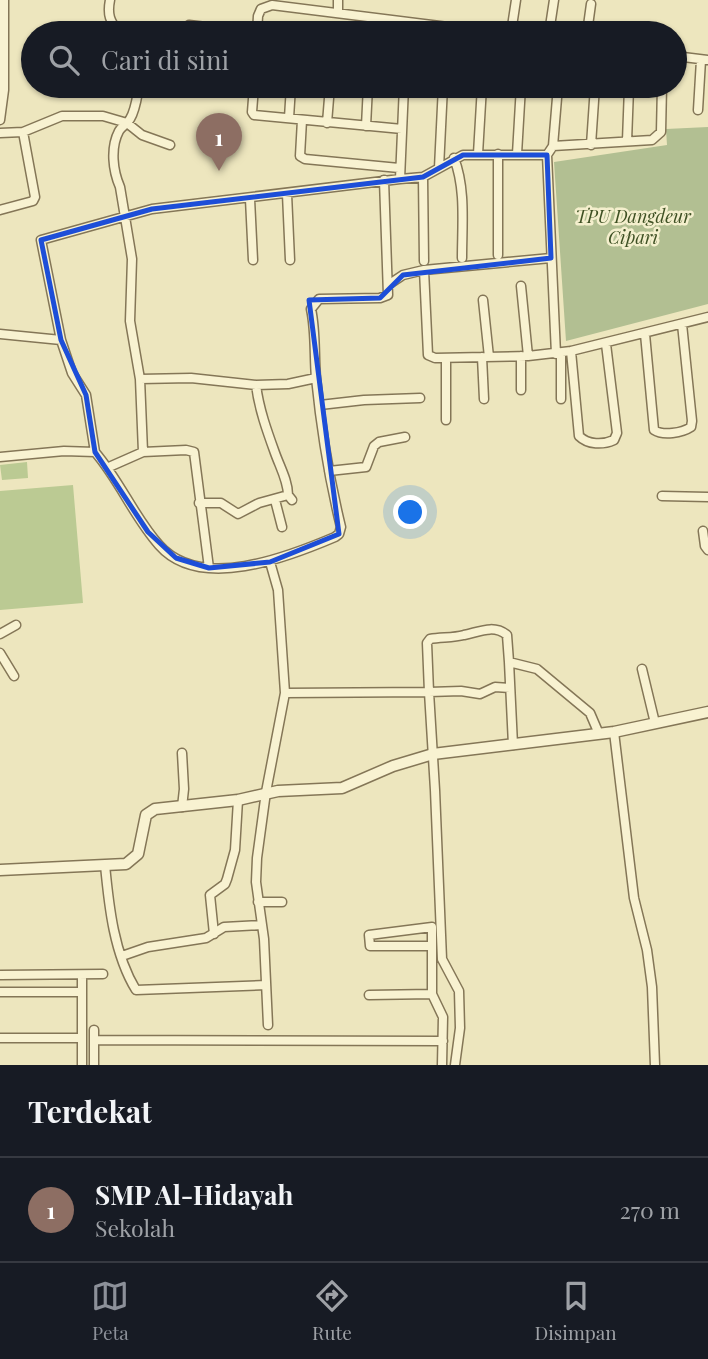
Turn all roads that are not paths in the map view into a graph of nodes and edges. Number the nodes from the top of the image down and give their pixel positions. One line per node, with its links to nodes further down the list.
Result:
1 (4, 0): 30 (street)
2 (110, 0): 8 (street)
3 (338, 0): 7 (street)
4 (516, 0): 11 (street)
5 (554, 0): 12 (street)
6 (591, 4): 13 (street)
7 (338, 13): 9 (street); 10 (street)
8 (110, 21)
9 (258, 21)
10 (392, 21)
11 (513, 21)
12 (551, 21)
13 (589, 21)
14 (704, 60): 28 (street)
15 (136, 98): 32 (street)
16 (253, 98): 29 (street)
17 (290, 98): 29 (street)
18 (329, 98): 33 (street)
19 (367, 98): 34 (street)
20 (403, 98): 35 (street)
21 (442, 98): 48 (street)
22 (481, 98): 42 (street)
23 (520, 98): 44 (street)
24 (557, 98): 41 (street)
25 (594, 98): 40 (street)
26 (629, 98): 38 (street)
27 (662, 98): 38 (street)
28 (698, 110)
29 (289, 118): 31 (street)
30 (0, 120)
31 (302, 120): 33 (street); 47 (street)
32 (127, 123): 36 (street); 39 (street); 55 (street)
33 (327, 123): 34 (street)
34 (366, 126): 35 (street)
35 (402, 129): 47 (street)
36 (23, 132): 37 (street); 54 (street)
37 (0, 133)
38 (627, 141): 40 (street)
39 (170, 145)
40 (591, 145): 41 (street)
41 (553, 146): 45 (street)
42 (478, 154): 43 (street); 46 (street)
43 (498, 154): 44 (street); 56 (street)
44 (517, 154): 45 (street)
45 (547, 155): 58 (street)
46 (454, 158): 48 (street); 57 (street)
47 (399, 168): 50 (street)
48 (439, 168): 49 (street)
49 (423, 177): 50 (street); 61 (street)
50 (400, 179): 51 (street)
51 (384, 180): 52 (street); 62 (street)
52 (287, 194): 53 (street); 60 (street)
53 (250, 199): 55 (street); 59 (street)
54 (0, 210)
55 (124, 215): 69 (street); 77 (street)
56 (498, 255)
57 (462, 258)
58 (551, 258): 61 (street); 72 (street)
59 (253, 260)
60 (290, 260)
61 (424, 265): 62 (street); 75 (street)
62 (388, 285): 76 (street)
63 (521, 286): 73 (street)
64 (483, 300): 74 (street)
65 (708, 317): 66 (street)
66 (682, 324): 68 (street); 68 (street)
67 (0, 334): 69 (street)
68 (645, 334): 70 (street)
69 (61, 340): 86 (street)
70 (606, 344): 71 (street); 71 (street)
71 (571, 351): 72 (street)
72 (558, 353): 73 (street); 82 (street)
73 (525, 356): 74 (street); 79 (street)
74 (485, 357): 75 (street); 81 (street)
75 (446, 358): 84 (street)
76 (316, 378): 78 (street); 83 (street)
77 (140, 379): 78 (street); 87 (street)
78 (256, 385): 93 (street)
79 (521, 390)
80 (420, 398): 83 (street)
81 (484, 399)
82 (561, 399)
83 (320, 405): 90 (street)
84 (446, 420)
85 (405, 437): 90 (street)
86 (95, 452): 88 (street); 89 (street)
87 (143, 452): 89 (street); 94 (street)
88 (0, 457)
89 (109, 467): 99 (street)
90 (329, 471): 98 (street)
91 (662, 496): 92 (street)
92 (708, 497)
93 (275, 500): 94 (street); 95 (street)
94 (199, 503): 99 (street)
95 (282, 527)
96 (703, 531): 97 (street)
97 (708, 550)
98 (270, 562): 99 (street); 108 (street)
99 (209, 568)
100 (16, 625): 101 (street)
101 (0, 634)
102 (0, 653): 105 (street)
103 (509, 662): 106 (street); 107 (street); 112 (street)
104 (642, 669): 110 (street)
105 (14, 676)
106 (510, 688): 107 (street); 113 (street)
107 (429, 692): 108 (street); 115 (street)
108 (285, 693): 116 (street)
109 (708, 712): 110 (street)
110 (655, 723): 111 (street)
111 (614, 732): 112 (street); 143 (street)
112 (599, 734): 113 (street)
113 (513, 745): 115 (street)
114 (182, 753): 118 (street)
115 (433, 754): 116 (street); 142 (street)
116 (266, 792): 117 (street); 121 (street)
117 (237, 800): 118 (street); 124 (street)
118 (182, 807): 119 (street)
119 (105, 865): 120 (street); 126 (street)
120 (0, 870)
121 (257, 902): 122 (street); 123 (street)
122 (282, 902)
123 (262, 925): 124 (street); 130 (street)
124 (214, 934): 126 (street)
125 (432, 946): 125 (street); 133 (street)
126 (122, 956): 130 (street)
127 (103, 974): 129 (street)
128 (0, 975): 129 (street)
129 (82, 975): 132 (street)
130 (266, 985): 135 (street)
131 (0, 992): 132 (street)
132 (82, 992): 137 (street)
133 (432, 994): 134 (street); 138 (street)
134 (369, 995)
135 (268, 1026)
136 (0, 1038): 137 (street)
137 (82, 1038): 139 (street)
138 (443, 1041): 140 (street); 141 (street)
139 (82, 1065)
140 (94, 1065)
141 (442, 1065)
142 (455, 1065)
143 (655, 1065)

